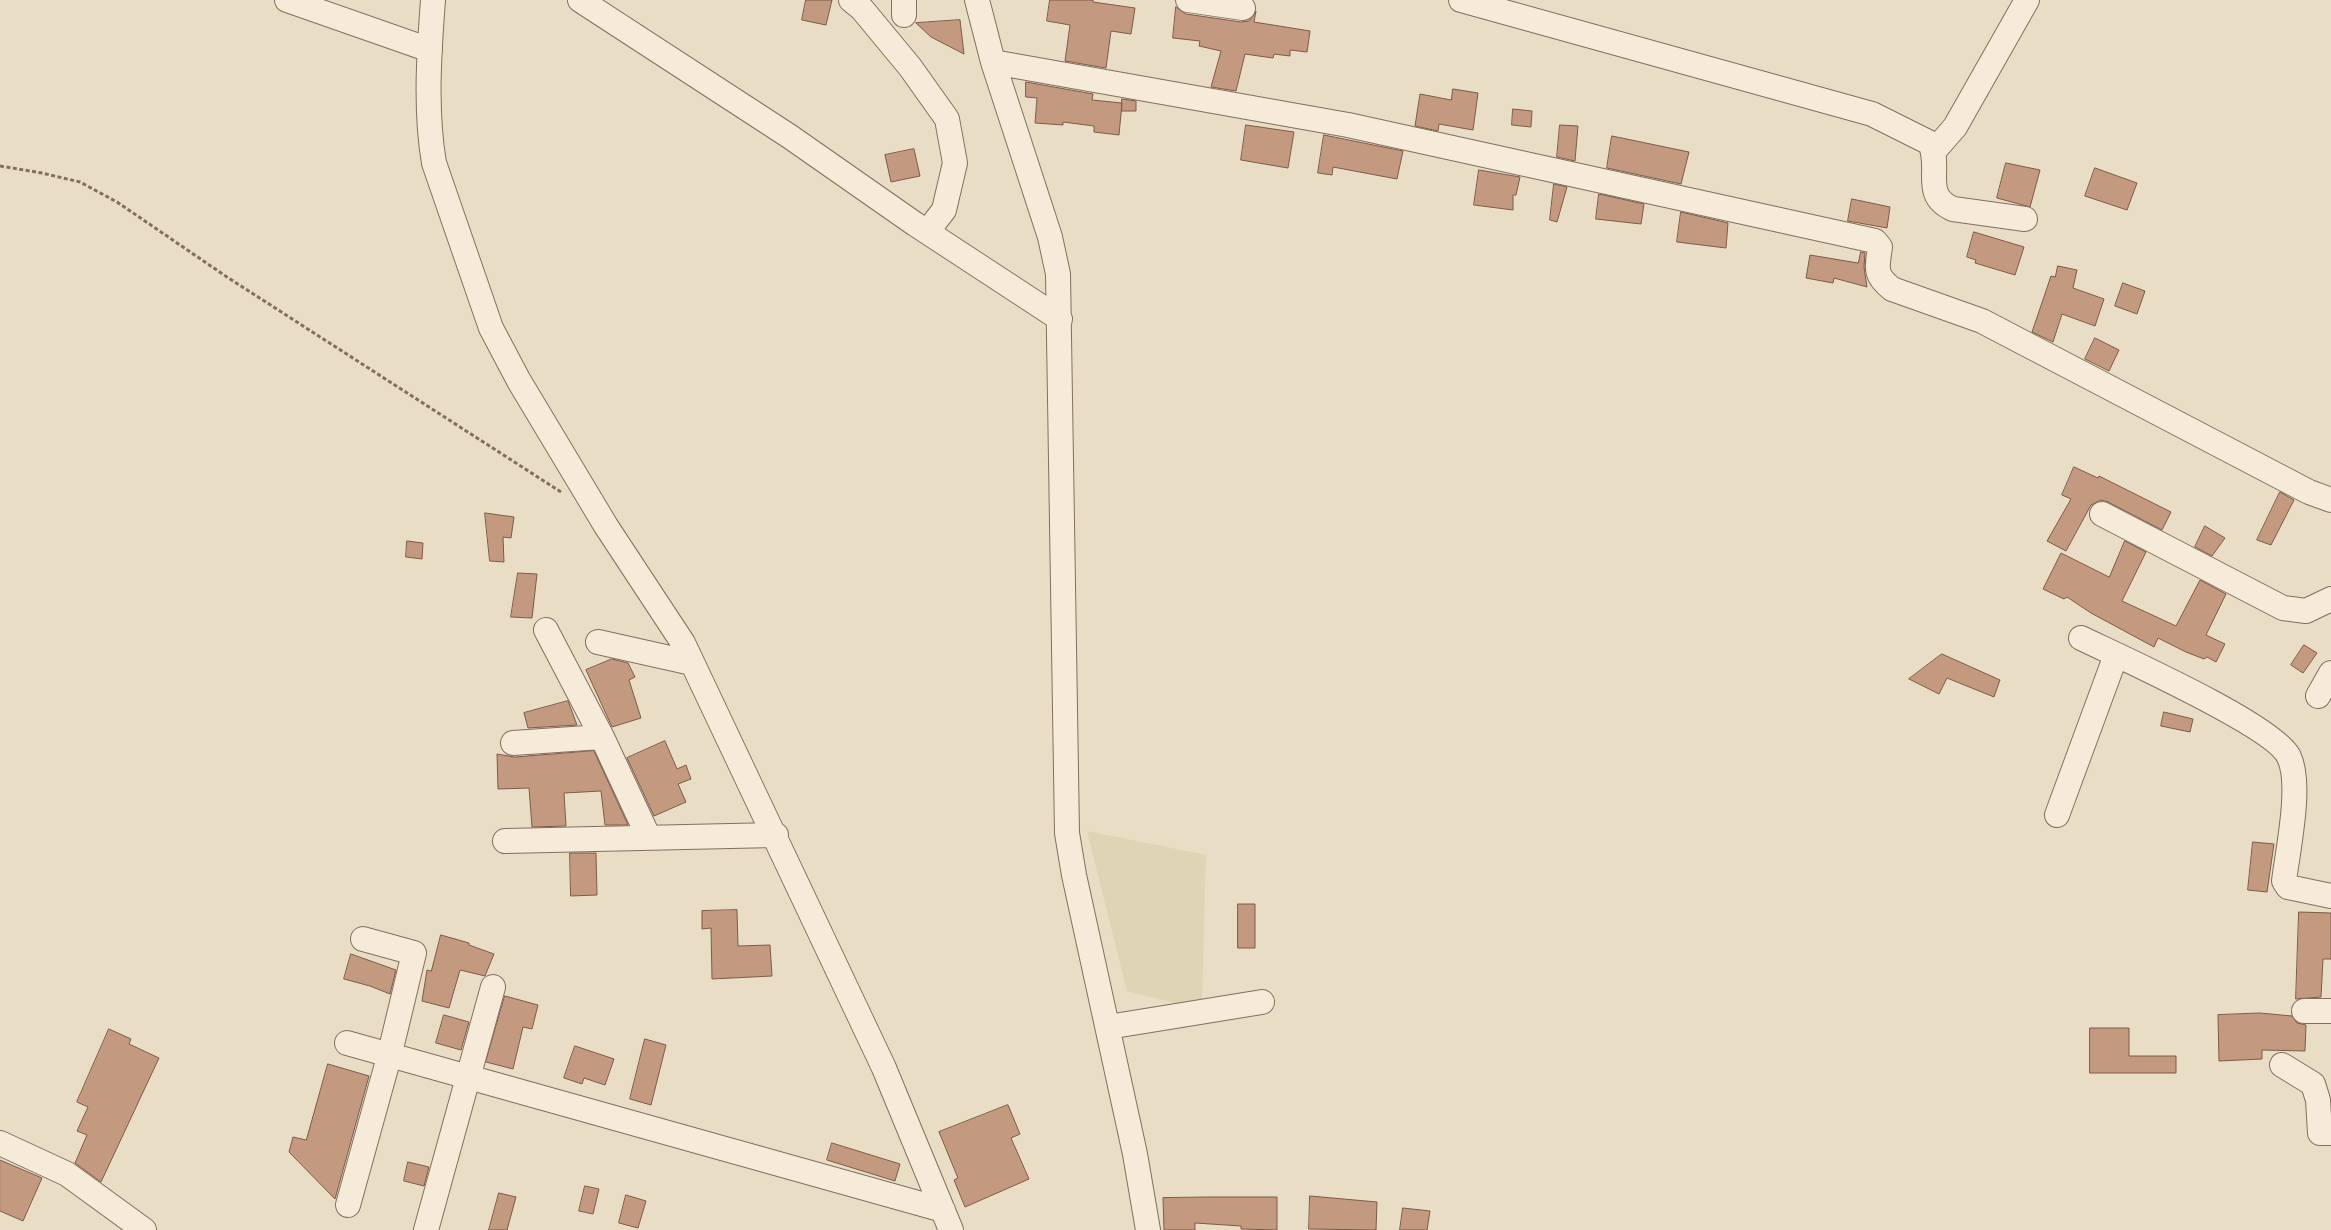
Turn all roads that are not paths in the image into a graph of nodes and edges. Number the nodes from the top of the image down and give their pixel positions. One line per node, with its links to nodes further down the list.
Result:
1 (287, 0): 10 (street)
2 (433, 0): 10 (street)
3 (851, 0): 14 (street)
4 (977, 0): 11 (street)
5 (1188, 0): 9 (street)
6 (1461, 0): 12 (street)
7 (2027, 0): 12 (street)
8 (582, 1): 14 (street)
9 (1243, 8)
10 (430, 50): 23 (street)
11 (993, 62): 15 (street); 16 (street)
12 (1934, 151): 13 (street)
13 (2025, 219)
14 (927, 232): 15 (street)
15 (1060, 319): 38 (street)
16 (2331, 500)
17 (2102, 514): 18 (street)
18 (2331, 599)
19 (546, 630): 26 (street)
20 (2080, 638): 22 (street)
21 (598, 642): 23 (street)
22 (2116, 655): 28 (street); 32 (street)
23 (692, 662): 29 (street)
24 (2331, 673): 25 (street)
25 (2318, 696)
26 (602, 736): 27 (street); 30 (street)
27 (513, 743)
28 (2057, 815)
29 (776, 835): 30 (street); 46 (street)
30 (649, 838): 31 (street)
31 (505, 841)
32 (2331, 896)
33 (363, 939): 40 (street)
34 (493, 987): 42 (street)
35 (1262, 1002): 38 (street)
36 (2304, 1011): 37 (street)
37 (2331, 1011)
38 (1108, 1027): 49 (street)
39 (347, 1043): 40 (street)
40 (389, 1057): 42 (street); 45 (street)
41 (2282, 1065): 43 (street)
42 (467, 1078): 46 (street); 48 (street)
43 (2331, 1133)
44 (0, 1143): 47 (street)
45 (348, 1204)
46 (947, 1220)
47 (144, 1230)
48 (426, 1230)
49 (1148, 1230)

